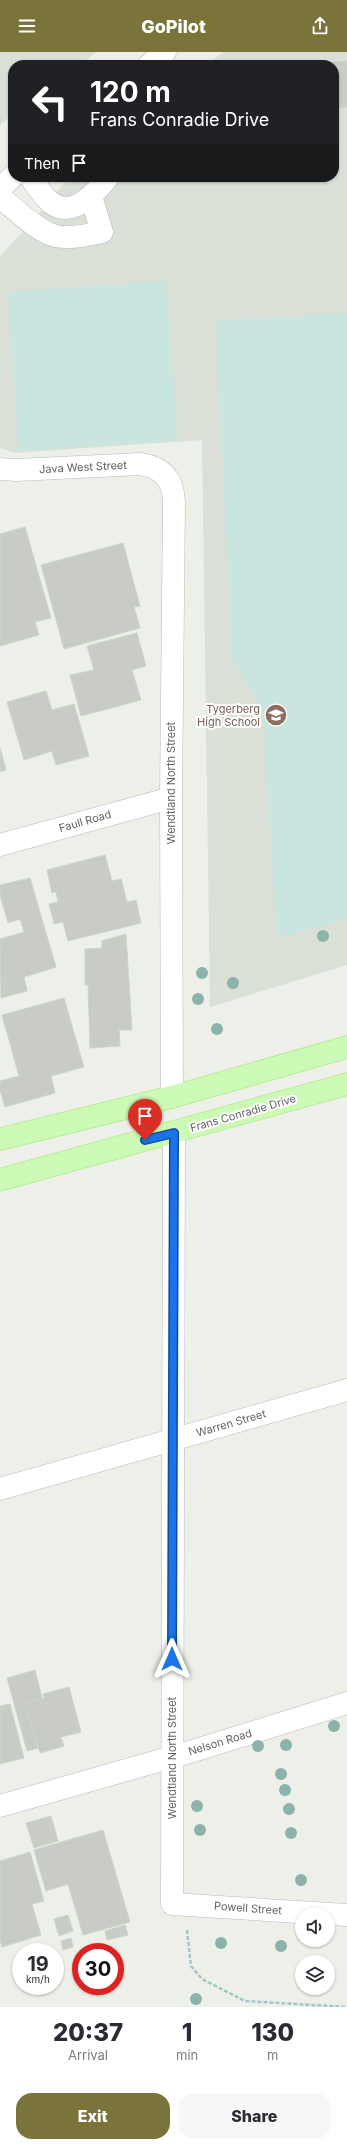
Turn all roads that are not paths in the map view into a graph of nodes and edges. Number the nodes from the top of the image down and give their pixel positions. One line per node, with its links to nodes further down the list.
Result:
1 (165, 52): 2 (street)
2 (155, 60)
3 (8, 181): 6 (street)
4 (34, 182): 8 (street)
5 (104, 182): 8 (street)
6 (0, 189)
7 (0, 197): 8 (street)
8 (91, 197)
9 (0, 469): 10 (street, Java West Street)
10 (164, 472): 11 (street, Wendtland North Street)
11 (170, 798): 12 (street, Faull Road); 15 (street, Wendtland North Street)
12 (0, 845)
13 (347, 1047): 15 (main road)
14 (347, 1084): 16 (main road, Frans Conradie Drive)
15 (172, 1097): 17 (main road)
16 (174, 1133): 18 (main road, Frans Conradie Drive); 20 (street, Wendtland North Street)
17 (0, 1139)
18 (0, 1180)
19 (347, 1390): 20 (street, Warren Street)
20 (173, 1440): 21 (street, Warren Street); 23 (street, Wendtland North Street)
21 (0, 1489)
22 (347, 1703): 23 (street, Nelson Road)
23 (171, 1757): 24 (street, Nelson Road); 25 (street, Wendtland North Street)
24 (0, 1806)
25 (172, 1904): 26 (street, Powell Street)
26 (347, 1915)

